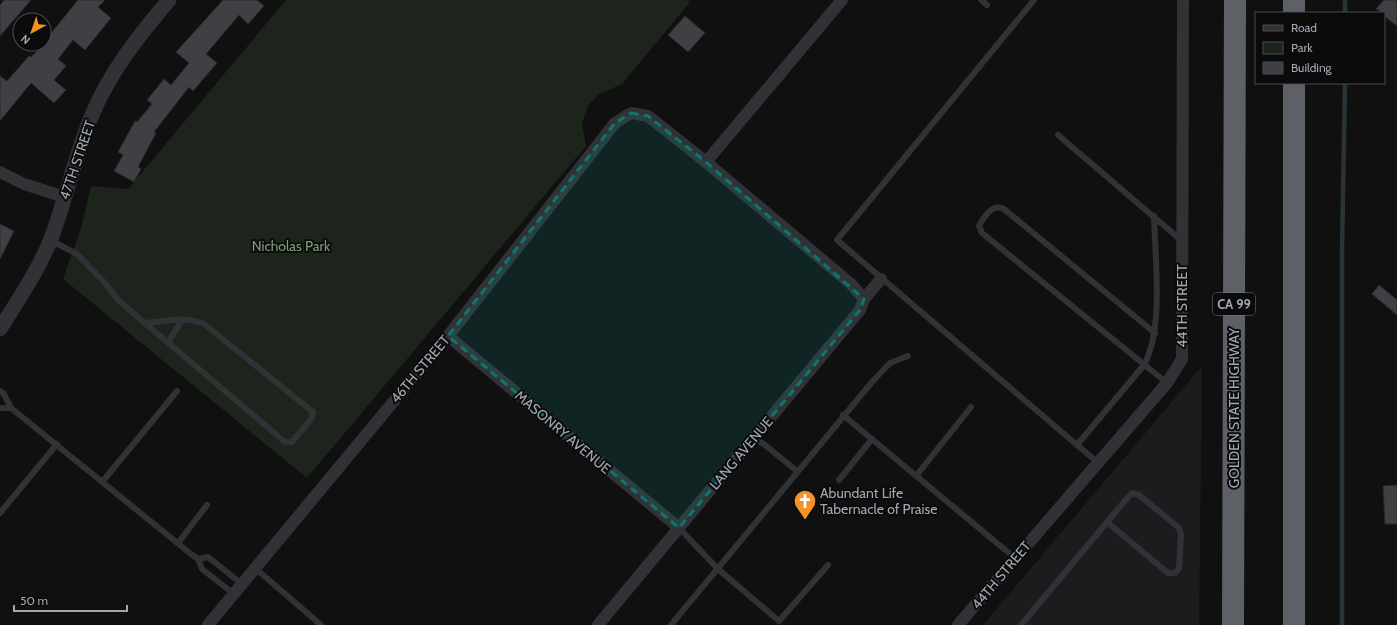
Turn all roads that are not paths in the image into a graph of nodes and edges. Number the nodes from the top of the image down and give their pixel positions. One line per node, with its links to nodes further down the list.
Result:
1 (169, 0): 14 (street, 47TH STREET)
2 (842, 0): 12 (street)
3 (981, 0): 8 (lane)
4 (1034, 0): 18 (lane)
5 (1183, 0): 17 (street, 44TH STREET)
6 (1235, 0): 62 (highway, GOLDEN STATE HIGHWAY / CA 99)
7 (1294, 0): 9 (highway)
8 (987, 5)
9 (1294, 12)
10 (1294, 84): 63 (highway)
11 (1058, 135): 15 (lane)
12 (706, 162): 19 (street); 24 (street, 46TH STREET)
13 (0, 172): 14 (street)
14 (64, 197): 16 (street, 47TH STREET)
15 (1154, 216): 17 (lane); 23 (lane)
16 (50, 240): 21 (lane); 22 (street, 47TH STREET)
17 (1182, 241): 28 (street, 44TH STREET)
18 (881, 279): 19 (street, LANG AVENUE); 38 (lane)
19 (864, 299): 35 (street, LANG AVENUE)
20 (183, 319): 21 (lane); 25 (lane); 25 (lane)
21 (146, 323): 25 (lane)
22 (0, 329)
23 (1155, 332): 27 (lane); 27 (lane)
24 (448, 336): 47 (street, MASONRY AVENUE); 52 (street, 46TH STREET)
25 (168, 342)
26 (908, 356): 34 (lane)
27 (1144, 365): 28 (lane); 38 (lane)
28 (1167, 383): 39 (street, 44TH STREET)
29 (0, 391): 33 (lane)
30 (177, 391): 43 (lane)
31 (971, 407): 41 (lane)
32 (0, 408): 33 (lane)
33 (10, 408): 37 (lane)
34 (843, 415): 36 (lane); 40 (lane)
35 (754, 438): 40 (lane); 47 (street, LANG AVENUE)
36 (872, 439): 41 (lane); 42 (lane)
37 (57, 444): 43 (lane); 45 (lane)
38 (1077, 445): 39 (lane)
39 (1097, 462): 49 (street, 44TH STREET)
40 (797, 471): 53 (lane)
41 (916, 476): 49 (lane)
42 (839, 480)
43 (103, 481): 48 (lane)
44 (207, 505): 48 (lane)
45 (0, 513)
46 (1107, 522): 46 (lane); 61 (lane)
47 (679, 528): 53 (lane); 58 (street, LANG AVENUE)
48 (178, 543): 50 (lane)
49 (1015, 558): 60 (street, 44TH STREET)
50 (198, 559): 54 (lane); 55 (lane)
51 (828, 565): 53 (lane)
52 (255, 568): 54 (street, 46TH STREET); 57 (lane)
53 (718, 569): 59 (lane)
54 (242, 584): 55 (street, 46TH STREET)
55 (234, 594): 56 (street, 46TH STREET)
56 (208, 625)
57 (321, 625)
58 (598, 625)
59 (671, 625)
60 (958, 625)
61 (1021, 625)
62 (1233, 625)
63 (1294, 625)

